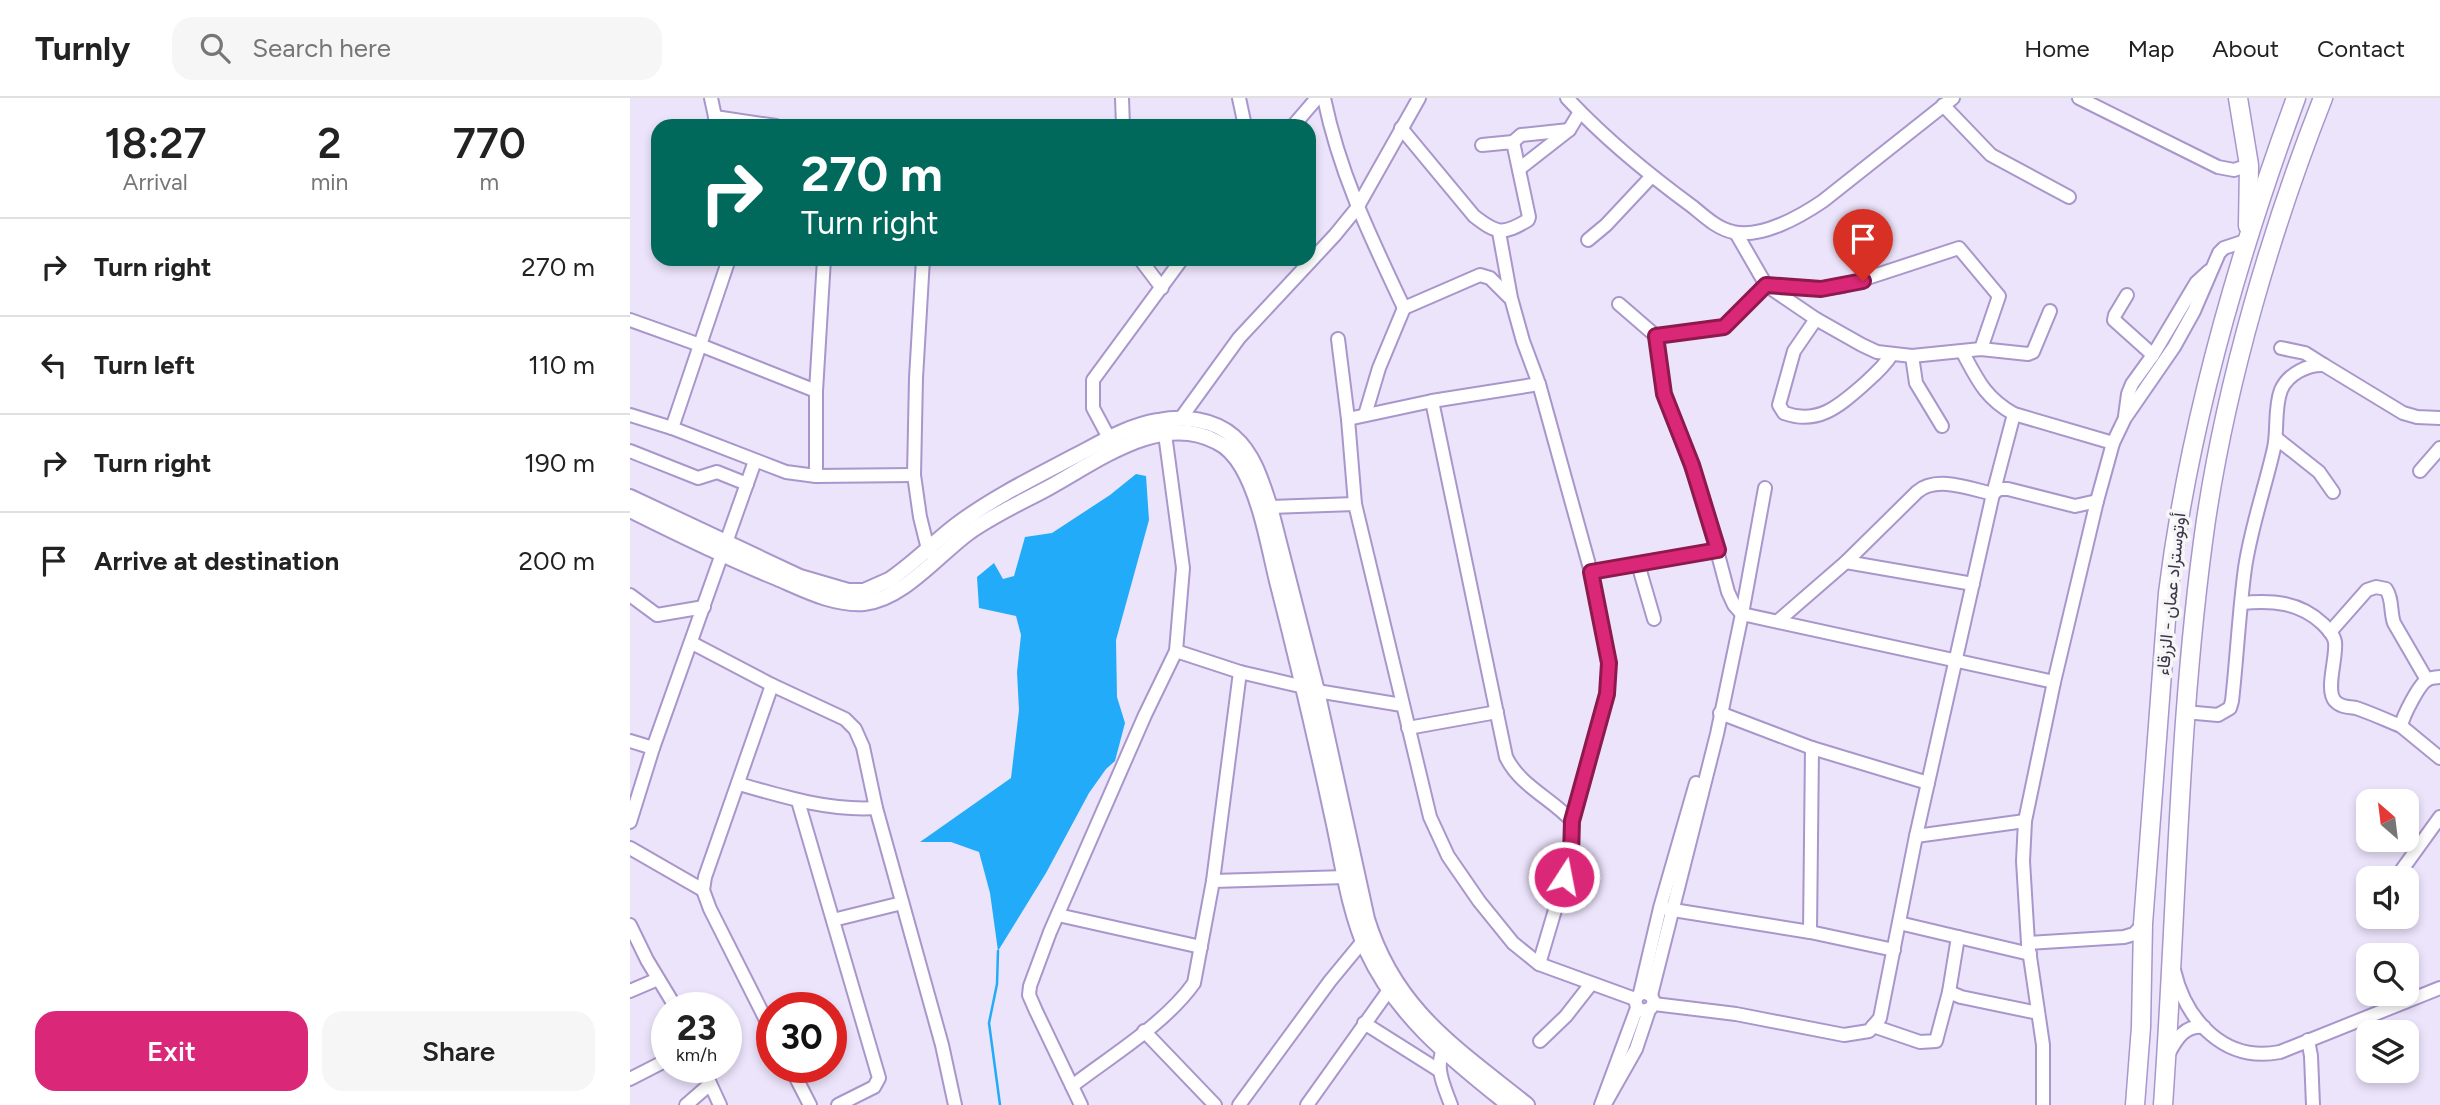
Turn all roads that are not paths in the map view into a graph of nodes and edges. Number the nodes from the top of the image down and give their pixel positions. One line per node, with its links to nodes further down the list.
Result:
1 (711, 98): 14 (street)
2 (1122, 98): 15 (street)
3 (1239, 98): 16 (street)
4 (1317, 98): 17 (street)
5 (1324, 98): 26 (street)
6 (1419, 98): 18 (street)
7 (1567, 98): 13 (street)
8 (2079, 98): 22 (street)
9 (2238, 98): 22 (highway)
10 (2295, 98): 29 (highway, أوتوستراد عمان - الزرقاء)
11 (2323, 98): 116 (highway, أوتوستراد عمان - الزرقاء)
12 (1948, 101): 25 (street); 28 (street)
13 (1580, 112): 19 (street); 24 (street)
14 (716, 119)
15 (1123, 119)
16 (1244, 119)
17 (1299, 119)
18 (1401, 128): 26 (street); 27 (street)
19 (1569, 130): 20 (street); 23 (street)
20 (1513, 142): 21 (street); 23 (street)
21 (1482, 145)
22 (2249, 165): 29 (highway)
23 (1518, 169): 27 (street)
24 (1651, 177): 28 (street); 30 (street)
25 (2069, 197)
26 (1357, 208): 31 (street); 44 (street)
27 (1499, 232): 42 (street)
28 (1736, 233): 39 (street)
29 (2249, 237): 38 (street); 143 (highway, أوتوستراد عمان - الزرقاء)
30 (1588, 240)
31 (1316, 255)
32 (727, 266): 50 (street)
33 (824, 266): 59 (street)
34 (923, 266): 80 (street)
35 (1145, 266): 40 (street)
36 (1177, 266): 40 (street)
37 (1306, 266): 60 (street)
38 (2212, 268): 55 (street); 66 (street)
39 (1766, 285): 46 (street); 48 (street); 52 (street)
40 (1162, 288): 73 (street)
41 (2127, 295): 55 (street)
42 (1511, 298): 44 (street); 58 (street)
43 (1619, 304): 48 (street)
44 (1404, 308): 63 (street)
45 (2050, 311): 52 (street)
46 (1816, 319): 54 (street); 54 (street)
47 (630, 320): 50 (street)
48 (1656, 336): 94 (street)
49 (1338, 339): 68 (street)
50 (700, 345): 59 (street); 71 (street)
51 (2281, 348): 57 (street)
52 (1982, 349): 53 (street)
53 (1962, 351): 56 (street); 62 (street)
54 (1892, 354): 56 (street)
55 (2153, 355): 66 (street)
56 (1912, 356): 70 (street)
57 (2325, 365): 67 (street); 74 (street)
58 (1539, 384): 61 (street); 97 (street)
59 (816, 391): 81 (street)
60 (1191, 401): 65 (street); 69 (street)
61 (1432, 401): 63 (street); 115 (street)
62 (2014, 414): 75 (street); 85 (street)
63 (1365, 415): 68 (street)
64 (630, 416): 71 (street)
65 (1181, 418): 69 (main road); 73 (main road)
66 (2125, 418): 75 (street)
67 (2440, 418)
68 (1348, 419): 88 (street)
69 (1199, 420): 89 (main road)
70 (1942, 426)
71 (672, 428): 78 (street)
72 (1165, 434): 91 (main road); 92 (main road); 107 (street)
73 (1109, 438): 92 (main road)
74 (2276, 438): 84 (street); 100 (street)
75 (2113, 443): 87 (street)
76 (2440, 448): 79 (street)
77 (630, 451): 82 (street)
78 (755, 461): 81 (street); 82 (street)
79 (2420, 471)
80 (914, 475): 81 (street); 92 (street)
81 (816, 476)
82 (747, 484): 93 (street)
83 (1765, 488): 102 (street)
84 (2333, 492)
85 (1993, 494): 87 (street); 95 (street); 98 (street)
86 (630, 497): 93 (main road)
87 (2096, 500): 111 (street)
88 (1355, 504): 89 (street); 114 (street)
89 (1270, 507): 91 (main road)
90 (630, 510): 93 (main road)
91 (1272, 537): 113 (main road)
92 (938, 549): 93 (main road)
93 (725, 550): 101 (street)
94 (1718, 550): 96 (street); 102 (street)
95 (1846, 562): 98 (street); 104 (street)
96 (1638, 564): 97 (street); 103 (street)
97 (1591, 572): 129 (street)
98 (1973, 584): 108 (street)
99 (630, 595): 101 (street)
100 (2242, 603): 105 (street); 116 (street)
101 (704, 607): 106 (street)
102 (1742, 614): 104 (street); 117 (street)
103 (1654, 618)
104 (1778, 621): 108 (street)
105 (2330, 632): 110 (street); 118 (street)
106 (692, 643): 112 (street); 121 (street)
107 (1176, 651): 109 (street); 140 (street)
108 (1957, 659): 111 (street); 124 (street)
109 (1240, 672): 113 (street); 136 (street)
110 (2433, 678): 118 (street)
111 (2054, 682): 130 (street)
112 (772, 685): 125 (street); 127 (street)
113 (1310, 689): 114 (street); 135 (main road); 171 (main road)
114 (1402, 705): 119 (street)
115 (1497, 712): 119 (street); 129 (street)
116 (2186, 712): 154 (highway, أوتوستراد عمان - الزرقاء)
117 (1720, 713): 122 (street); 139 (street)
118 (2402, 726): 123 (street)
119 (1408, 728): 153 (street)
120 (630, 741): 121 (street)
121 (653, 748): 131 (street)
122 (1812, 748): 124 (street); 145 (street)
123 (2440, 758)
124 (1928, 783): 132 (street)
125 (739, 784): 126 (street); 137 (street)
126 (798, 801): 127 (street); 141 (street)
127 (876, 808): 138 (street)
128 (2440, 817): 134 (street)
129 (1572, 821): 153 (street)
130 (2025, 821): 132 (street); 151 (street)
131 (630, 822)
132 (1916, 836): 142 (street)
133 (630, 848): 137 (street)
134 (2405, 866)
135 (1346, 877): 136 (street); 148 (main road)
136 (1213, 881): 149 (street)
137 (703, 890): 162 (street)
138 (902, 903): 141 (street); 183 (street)
139 (1666, 909): 145 (street); 163 (street)
140 (1058, 915): 149 (street); 178 (street)
141 (833, 920): 182 (street)
142 (1899, 923): 146 (street); 152 (street)
143 (2143, 924): 147 (street); 150 (highway, أوتوستراد عمان - الزرقاء)
144 (631, 932): 155 (street)
145 (1810, 933): 152 (street)
146 (1958, 937): 151 (street); 161 (street)
147 (2124, 937): 150 (street); 151 (street)
148 (1363, 941): 159 (main road); 186 (street)
149 (1201, 947): 168 (street)
150 (2143, 947): 193 (highway, أوتوستراد عمان - الزرقاء)
151 (2029, 949): 164 (street)
152 (1894, 950): 166 (street)
153 (1539, 964): 156 (street)
154 (2173, 964): 167 (street); 172 (highway, أوتوستراد عمان - الزرقاء)
155 (658, 979): 158 (street); 160 (street)
156 (1591, 984): 163 (street); 170 (street)
157 (2440, 988): 169 (street)
158 (630, 990)
159 (1389, 990): 165 (street); 171 (main road)
160 (666, 992)
161 (1949, 992): 164 (street); 166 (street)
162 (756, 1000)
163 (1644, 1002): 166 (street); 191 (street)
164 (2038, 1013): 192 (street)
165 (1364, 1023): 174 (street); 187 (street)
166 (1873, 1026)
167 (2204, 1027): 169 (street); 172 (street)
168 (1144, 1031): 178 (street); 185 (street)
169 (2308, 1040): 195 (street)
170 (1540, 1041)
171 (1444, 1046): 174 (street); 189 (main road); 190 (main road)
172 (2167, 1057): 194 (highway, أوتوستراد عمان - الزرقاء)
173 (651, 1068): 175 (street)
174 (1440, 1071): 188 (street)
175 (630, 1079)
176 (798, 1083): 181 (street)
177 (709, 1085): 179 (street); 180 (street)
178 (1072, 1086): 184 (street)
179 (686, 1105)
180 (720, 1105)
181 (810, 1105)
182 (838, 1105)
183 (955, 1105)
184 (1081, 1105)
185 (1215, 1105)
186 (1239, 1105)
187 (1307, 1105)
188 (1451, 1105)
189 (1508, 1105)
190 (1527, 1105)
191 (1602, 1105)
192 (2043, 1105)
193 (2135, 1105)
194 (2164, 1105)
195 (2312, 1105)

